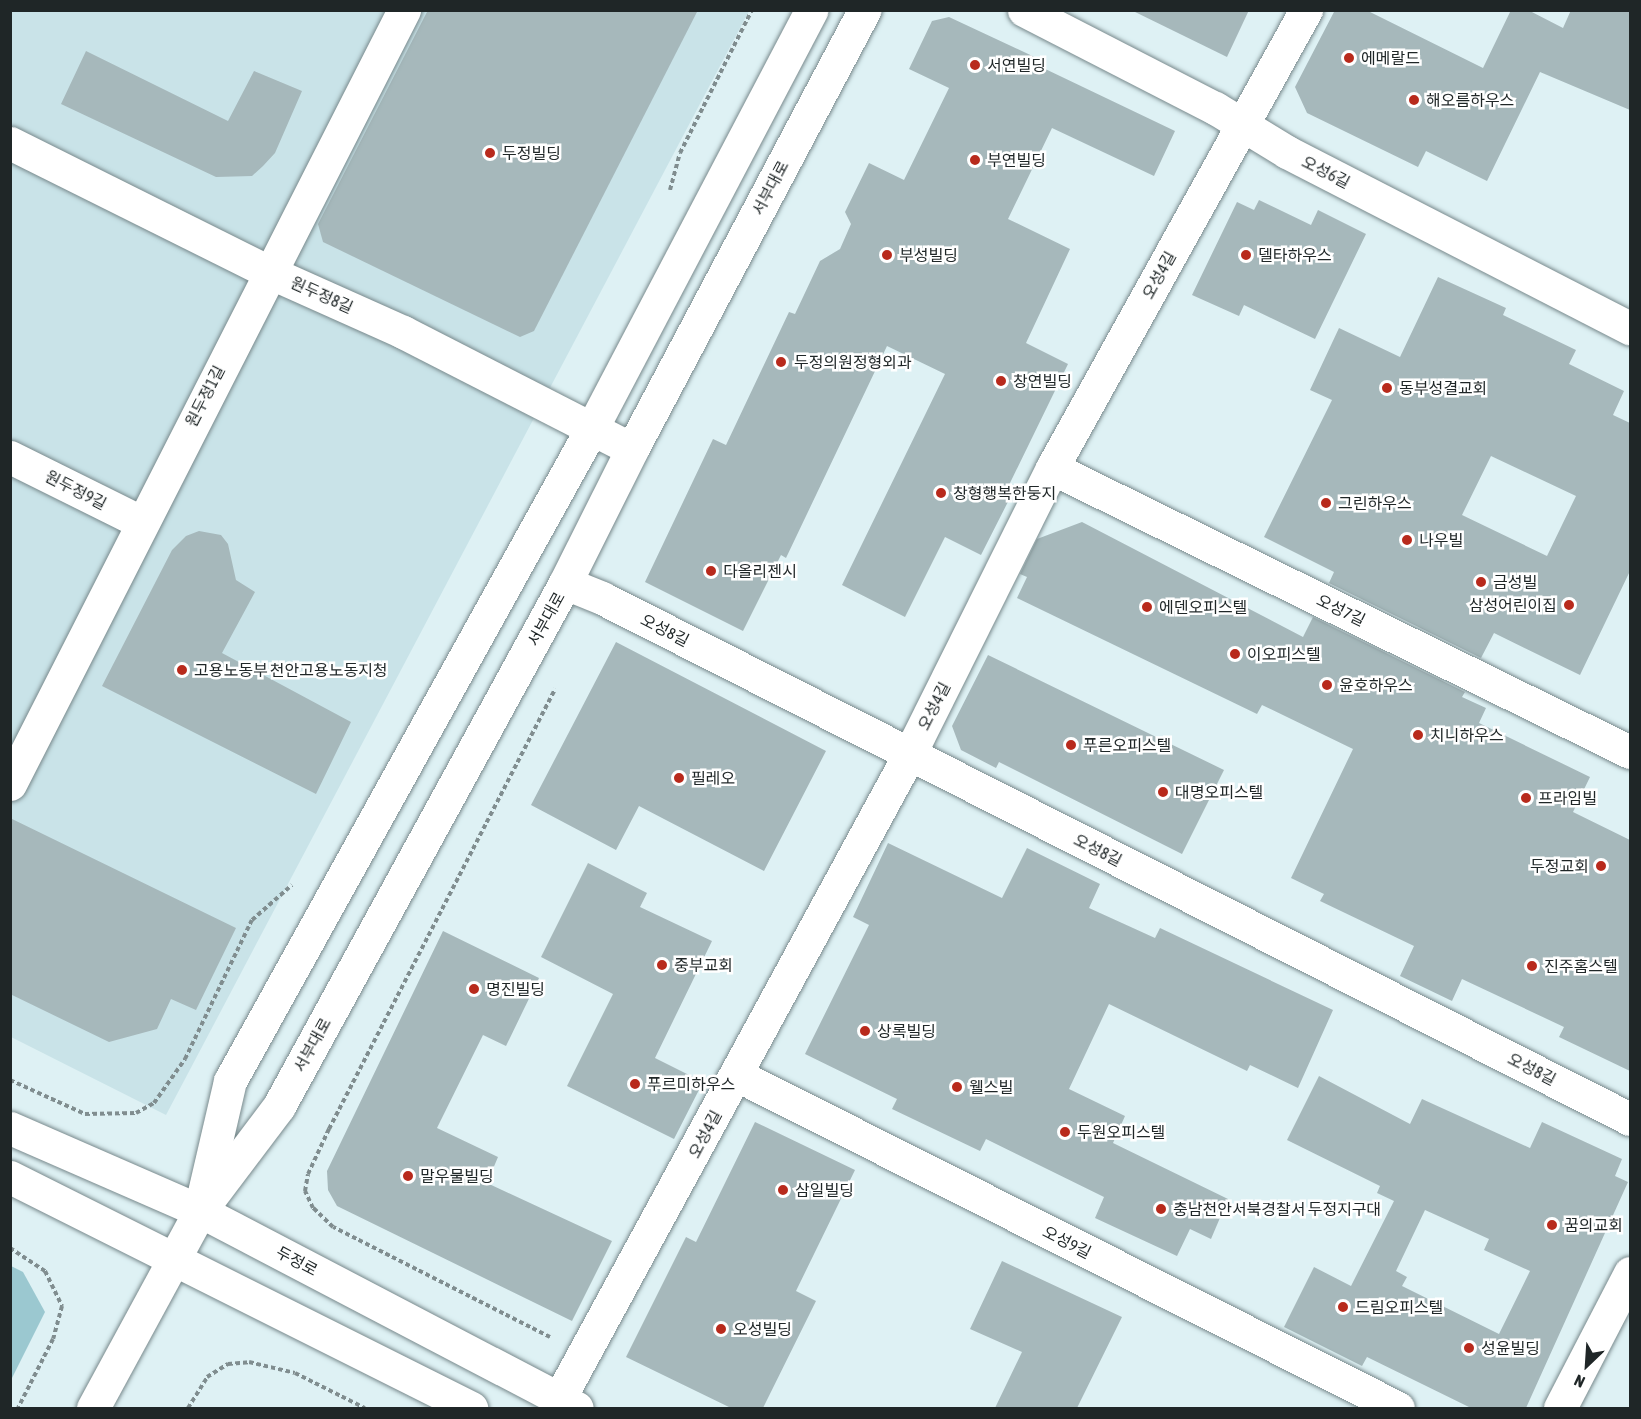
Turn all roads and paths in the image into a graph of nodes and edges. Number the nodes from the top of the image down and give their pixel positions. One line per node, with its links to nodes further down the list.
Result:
1 (404, 10): 10 (street, 원두정1길)
2 (752, 10): 9 (path)
3 (811, 10): 12 (street, 서부대로)
4 (864, 10): 13 (street, 서부대로)
5 (1024, 10): 7 (street, 오성6길)
6 (1306, 10): 7 (street, 오성4길)
7 (1243, 125): 11 (street, 오성6길); 15 (street, 오성4길)
8 (10, 143): 10 (street, 원두정8길)
9 (667, 200)
10 (269, 272): 12 (street, 원두정8길); 16 (street, 원두정1길)
11 (1630, 328)
12 (592, 428): 13 (street, 원두정8길); 28 (street, 서부대로)
13 (632, 449): 17 (street, 서부대로)
14 (10, 457): 16 (street, 원두정9길)
15 (1052, 468): 19 (street, 오성7길); 20 (street, 오성4길)
16 (141, 522): 21 (street, 원두정1길)
17 (565, 583): 20 (street, 오성8길); 28 (street, 서부대로)
18 (558, 683): 32 (path)
19 (1630, 752)
20 (909, 755): 23 (street, 오성4길); 25 (street, 오성8길)
21 (13, 772)
22 (296, 881): 24 (path)
23 (737, 1075): 32 (street, 오성4길); 39 (street, 오성9길)
24 (10, 1080)
25 (1630, 1119)
26 (10, 1128): 28 (street, 두정로)
27 (10, 1177): 30 (street)
28 (200, 1211): 30 (street, 서부대로); 33 (street, 두정로)
29 (10, 1248): 34 (path)
30 (174, 1258): 35 (street, 서부대로); 38 (street)
31 (1630, 1274): 40 (street)
32 (580, 1366): 33 (street, 오성4길)
33 (568, 1404)
34 (18, 1408)
35 (93, 1408)
36 (188, 1408): 37 (path)
37 (365, 1408)
38 (471, 1408)
39 (1398, 1408)
40 (1560, 1408)

